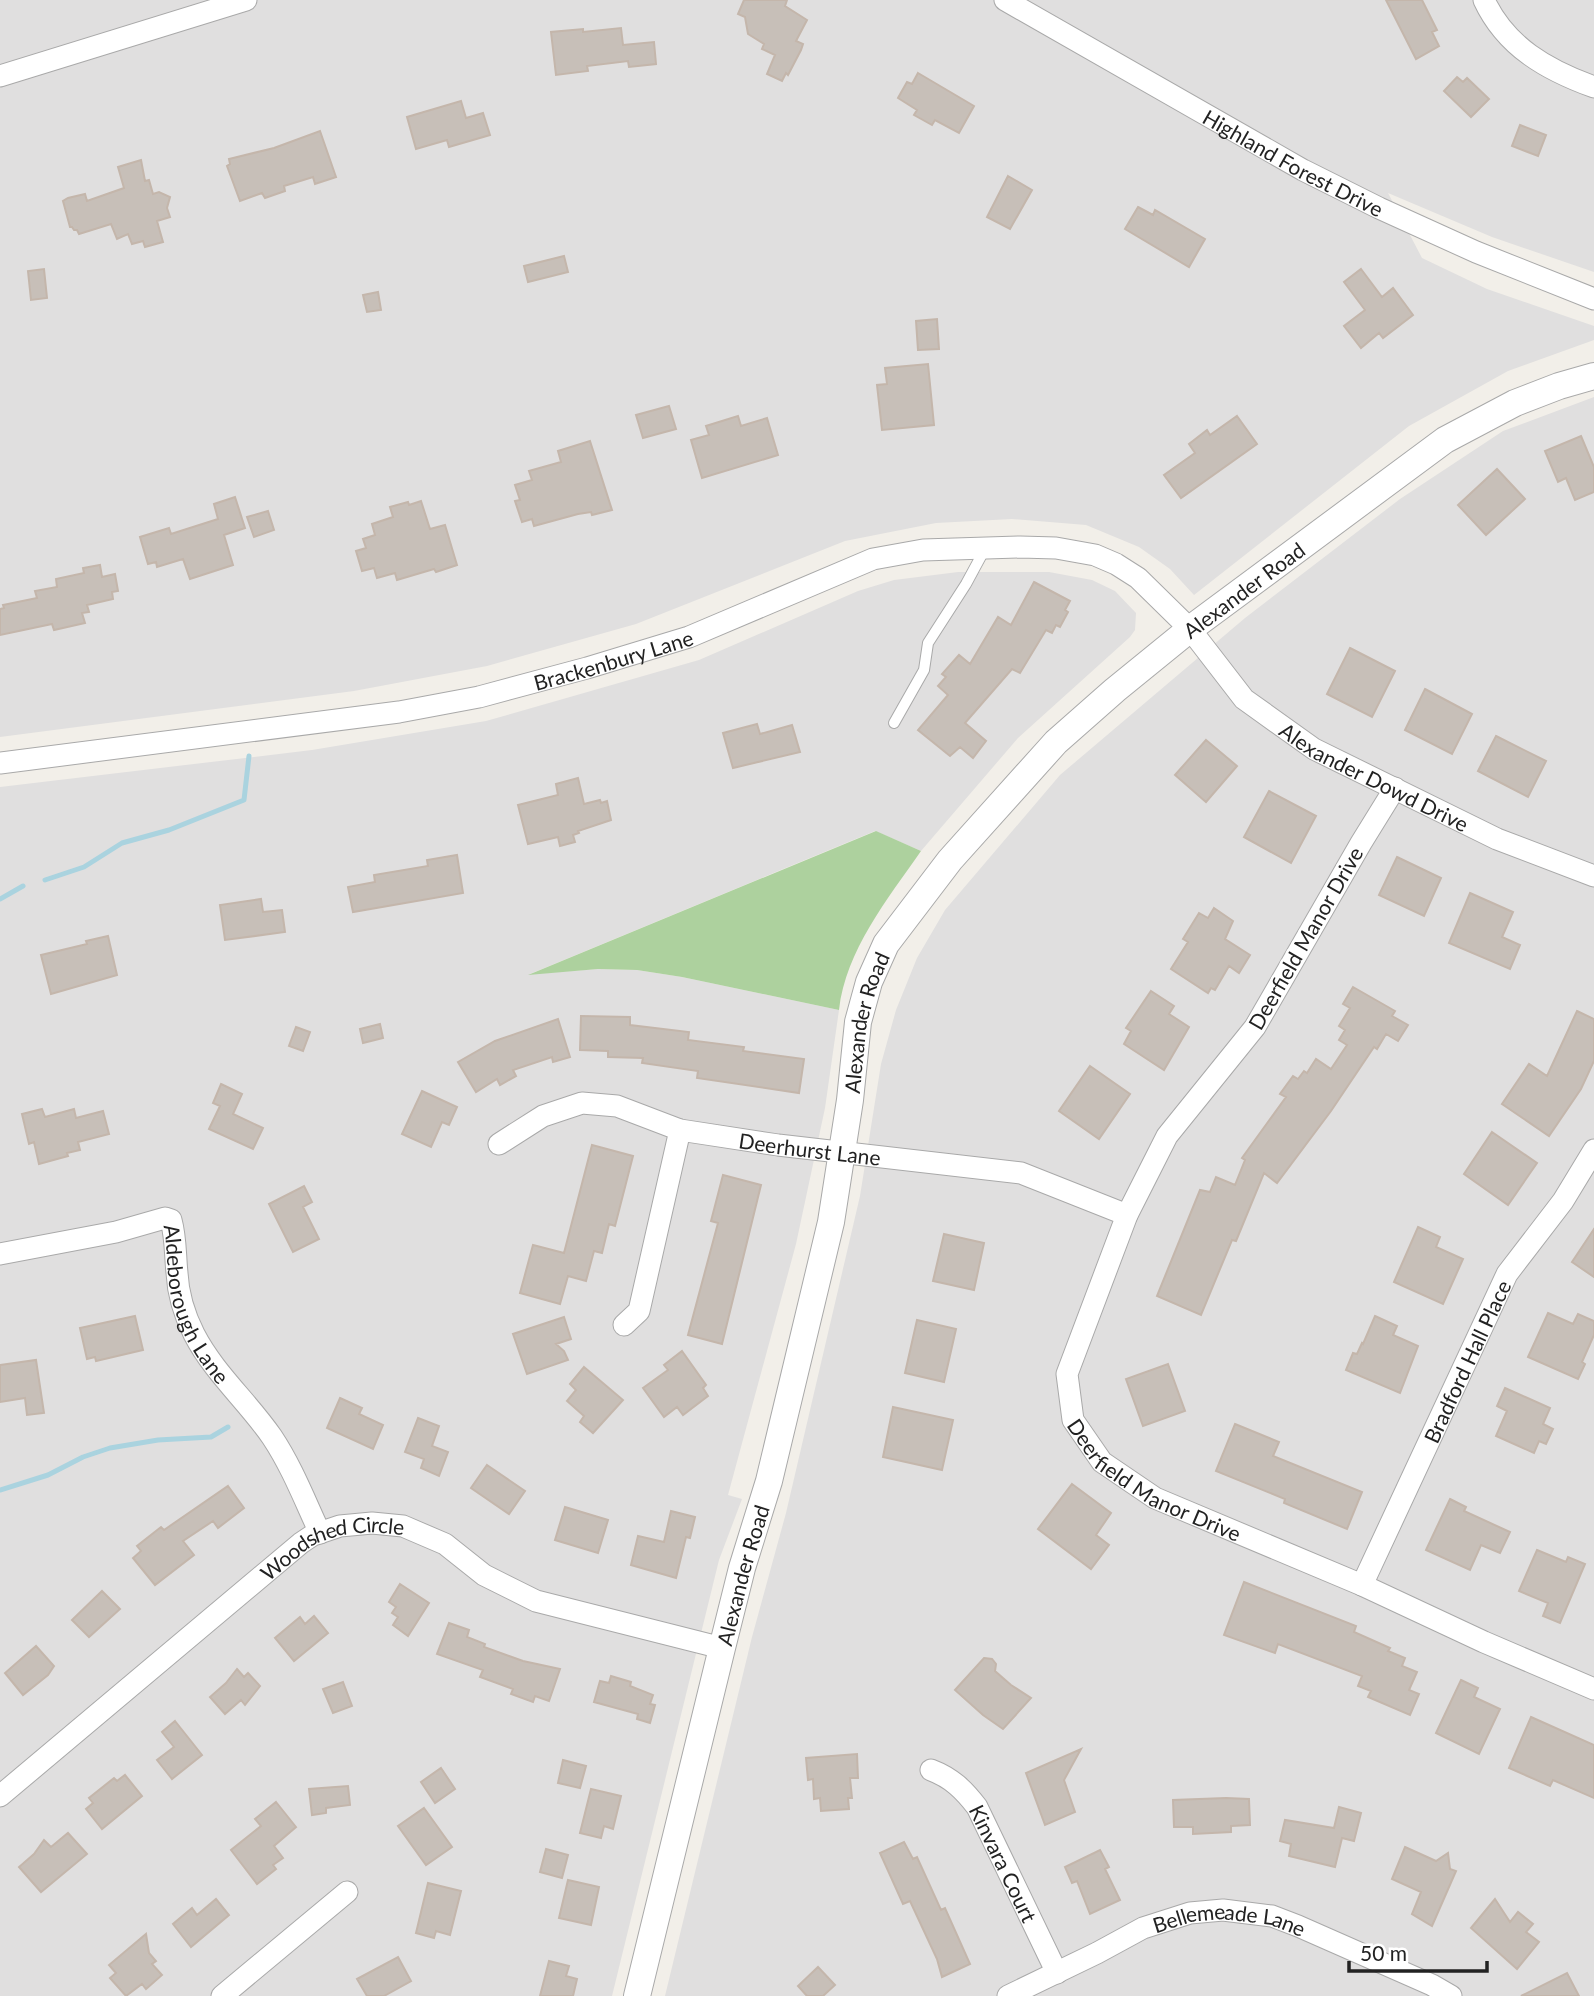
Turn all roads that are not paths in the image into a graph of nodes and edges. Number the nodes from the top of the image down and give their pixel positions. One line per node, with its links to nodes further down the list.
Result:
1 (246, 0): 4 (street)
2 (1005, 0): 6 (street, Highland Forest Drive)
3 (1485, 0): 5 (street)
4 (0, 76)
5 (1594, 87)
6 (1594, 299)
7 (1594, 376): 9 (street, Alexander Road)
8 (986, 547): 9 (street, Brackenbury Lane); 10 (lane); 11 (street, Brackenbury Lane)
9 (1190, 629): 12 (street, Alexander Dowd Drive); 17 (street, Alexander Road)
10 (894, 723)
11 (0, 763)
12 (1395, 788): 13 (street, Alexander Dowd Drive); 18 (street, Deerfield Manor Drive)
13 (1594, 876)
14 (681, 1130): 15 (street, Deerhurst Lane); 17 (street, Deerhurst Lane); 20 (street)
15 (499, 1144)
16 (1594, 1150): 22 (street, Bradford Hall Place)
17 (843, 1152): 18 (street, Deerhurst Lane); 23 (street, Alexander Road)
18 (1127, 1215): 22 (street, Deerfield Manor Drive)
19 (0, 1254): 21 (street, Aldeborough Lane)
20 (624, 1325)
21 (320, 1533): 23 (street, Woodshed Circle); 26 (street, Woodshed Circle)
22 (1362, 1585): 24 (street, Deerfield Manor Drive)
23 (722, 1648): 30 (street, Alexander Road)
24 (1594, 1689)
25 (932, 1770): 28 (street, Kinvara Court)
26 (0, 1796)
27 (346, 1892): 29 (street)
28 (1056, 1973): 31 (street, Bellemeade Lane); 32 (street, Bellemeade Lane)
29 (222, 1996)
30 (637, 1996)
31 (1008, 1996)
32 (1451, 1996)

